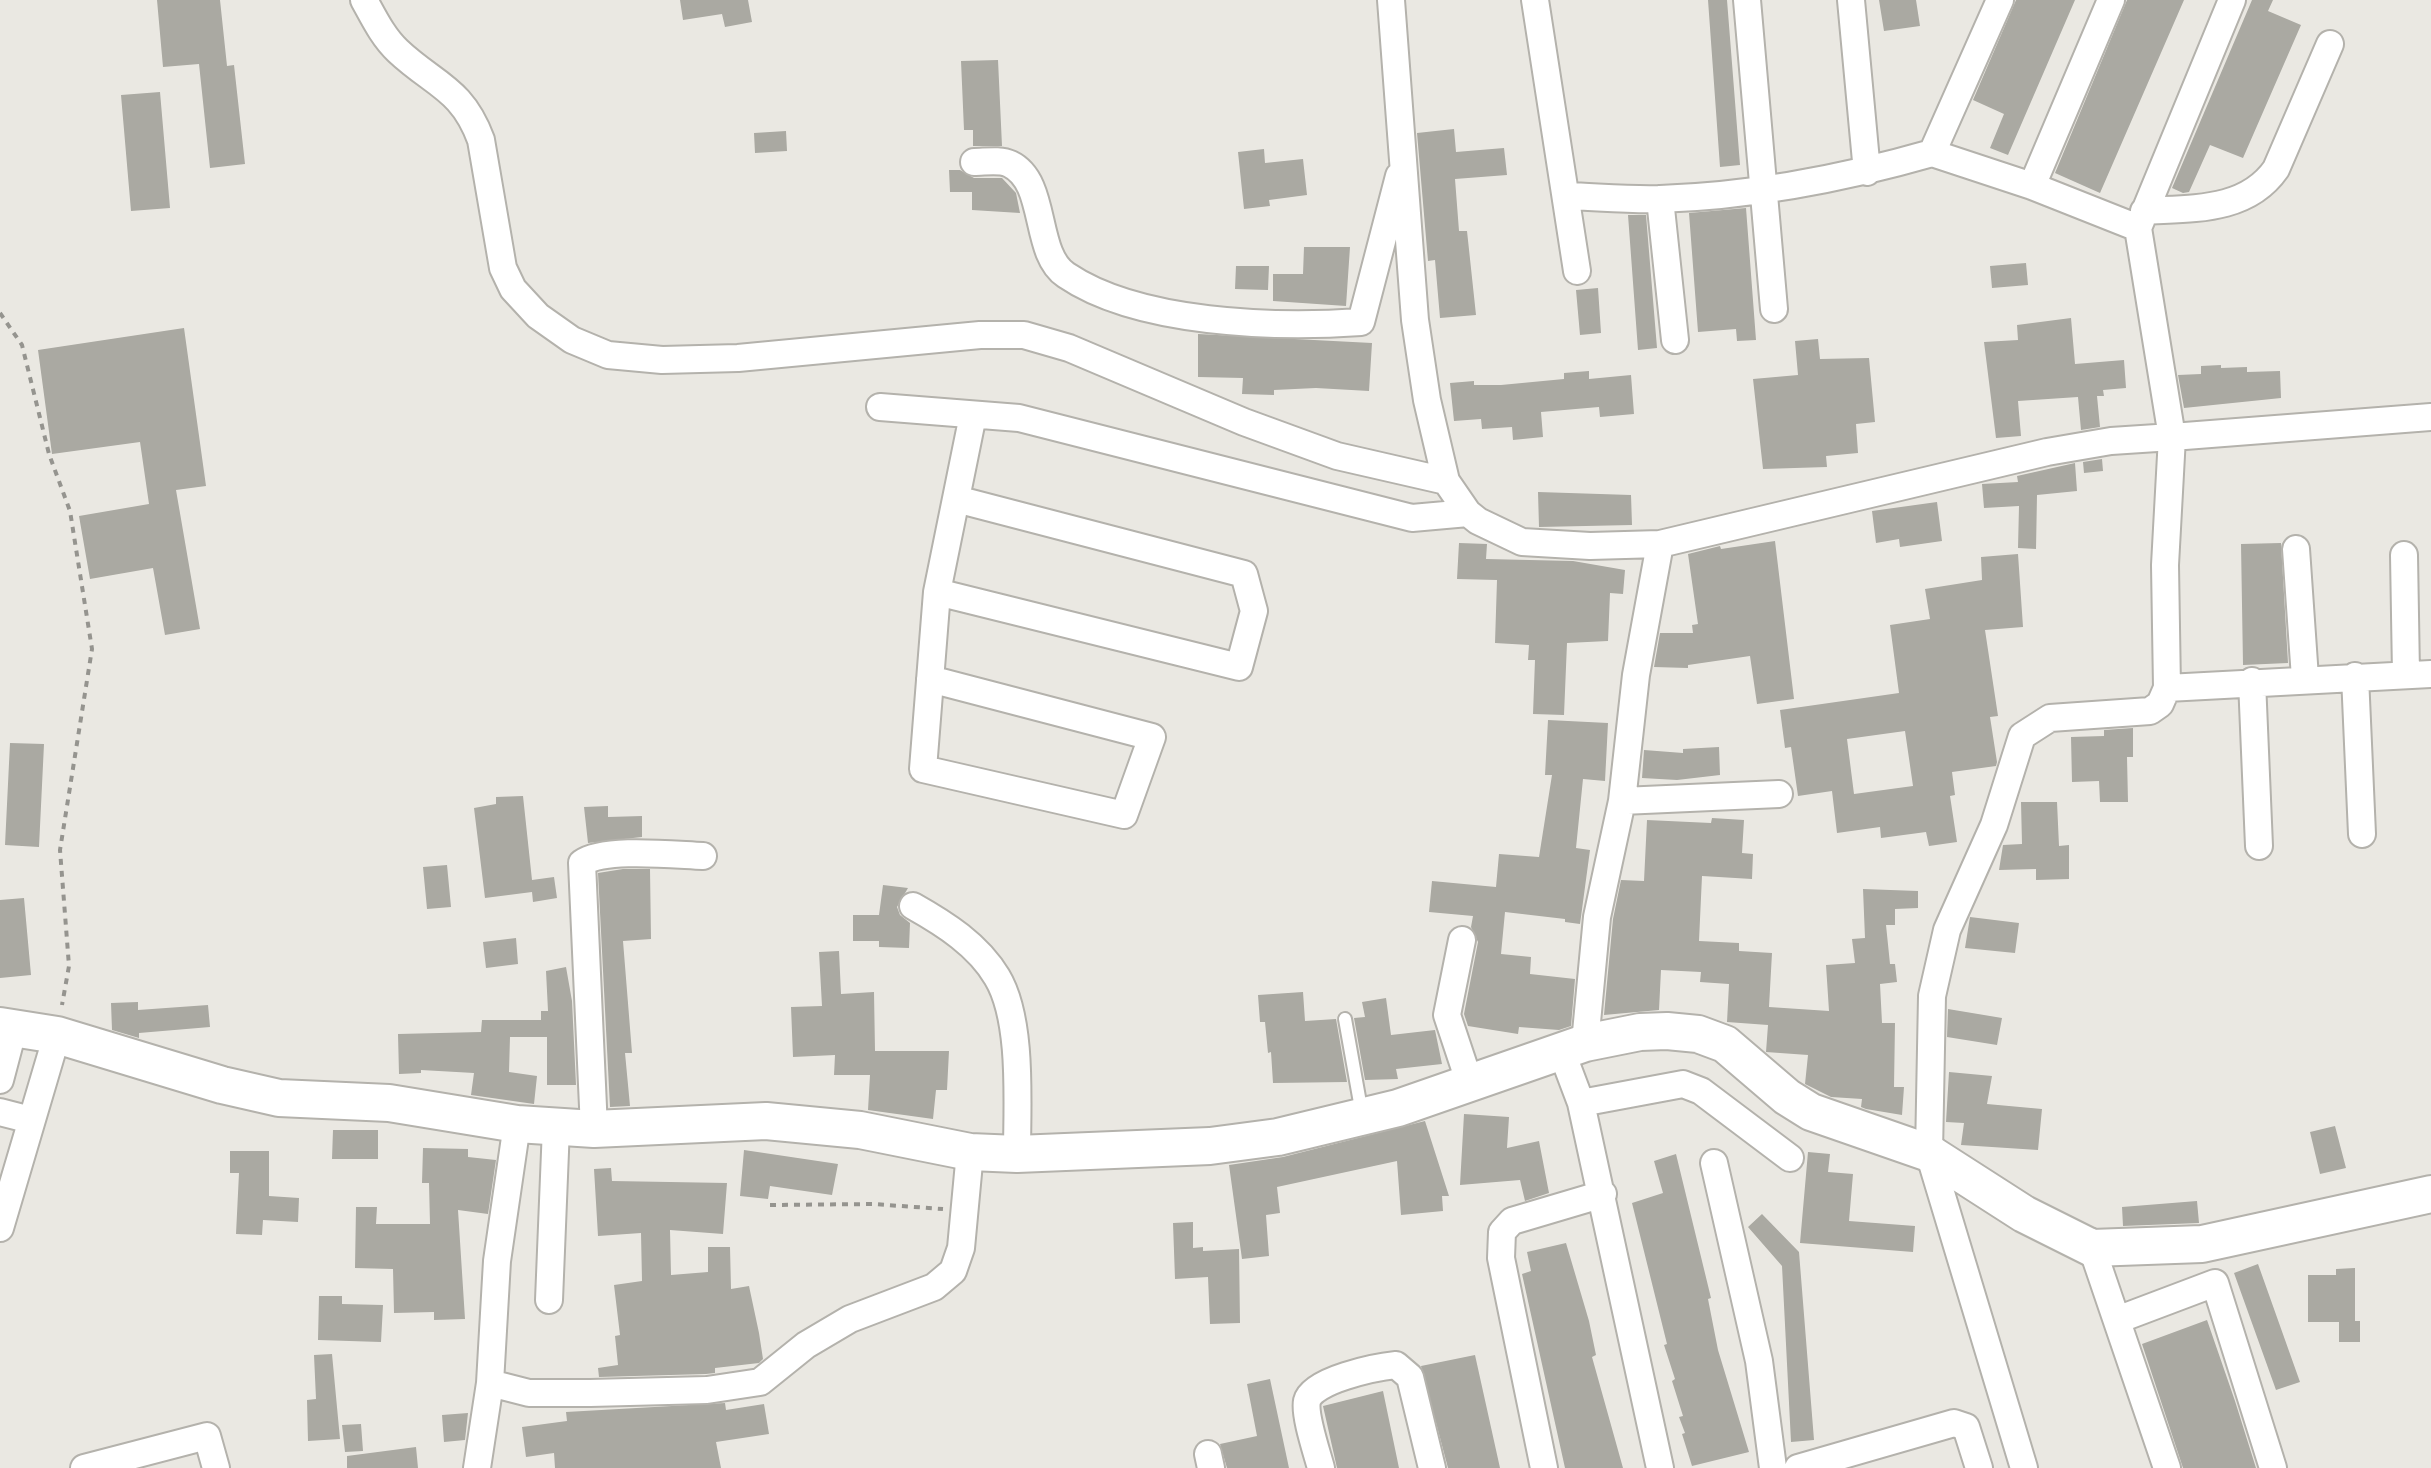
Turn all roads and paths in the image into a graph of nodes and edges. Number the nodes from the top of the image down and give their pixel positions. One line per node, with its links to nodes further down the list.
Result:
1 (364, 0): 27 (street)
2 (1391, 0): 12 (street)
3 (1535, 0): 16 (street)
4 (1747, 0): 15 (street)
5 (1851, 0): 13 (street)
6 (2000, 0): 10 (street)
7 (2111, 0): 14 (street)
8 (2232, 0): 18 (street)
9 (2330, 44): 18 (street)
10 (1932, 153): 13 (street); 14 (street)
11 (974, 162): 12 (street)
12 (1404, 166): 27 (street)
13 (1867, 172): 15 (street)
14 (2032, 186): 18 (street)
15 (1764, 188): 17 (street); 20 (street)
16 (1568, 196): 17 (street); 19 (street)
17 (1660, 199): 22 (street)
18 (2141, 220): 26 (street)
19 (1577, 271)
20 (1774, 309)
21 (0, 313): 49 (path)
22 (1675, 340)
23 (880, 407): 24 (street)
24 (973, 415): 28 (street); 29 (street)
25 (2431, 417): 26 (street)
26 (2172, 437): 30 (street); 39 (street)
27 (1446, 481): 29 (street)
28 (956, 499): 33 (street); 33 (street)
29 (1468, 513): 30 (street)
30 (1660, 544): 41 (street)
31 (2296, 549): 36 (street)
32 (2404, 555): 34 (street)
33 (937, 592): 37 (street)
34 (2418, 674): 35 (street)
35 (2355, 676): 36 (street); 42 (street)
36 (2305, 678): 38 (street)
37 (930, 679): 37 (street)
38 (2252, 681): 39 (street); 43 (street)
39 (2167, 688): 61 (street)
40 (1779, 794): 41 (street)
41 (1622, 801): 50 (street)
42 (2362, 834)
43 (2259, 846)
44 (703, 856): 59 (street)
45 (913, 906): 62 (street)
46 (1462, 940): 52 (street)
47 (1345, 1019): 55 (lane)
48 (7, 1026): 49 (street); 51 (street)
49 (57, 1035): 56 (street); 57 (street)
50 (1573, 1046): 52 (street); 53 (street); 61 (street)
51 (0, 1080)
52 (1470, 1084): 55 (street)
53 (1581, 1103): 63 (street); 65 (street)
54 (0, 1112): 56 (street)
55 (1362, 1117): 62 (street)
56 (31, 1120): 69 (street)
57 (517, 1124): 58 (street); 73 (street)
58 (556, 1127): 59 (street); 71 (street)
59 (594, 1129): 60 (street)
60 (970, 1152): 62 (street); 68 (street)
61 (1929, 1153): 70 (street); 85 (street)
62 (1017, 1154)
63 (1790, 1158)
64 (1714, 1163): 82 (street)
65 (1603, 1194): 80 (street); 81 (street)
66 (2431, 1194): 70 (street)
67 (770, 1205): 68 (path)
68 (965, 1211): 73 (street)
69 (0, 1228)
70 (2092, 1248): 72 (street)
71 (549, 1300)
72 (2117, 1320): 86 (street); 87 (street)
73 (490, 1383): 77 (street)
74 (1879, 1458): 83 (street); 84 (street)
75 (100, 1466): 76 (street)
76 (216, 1468)
77 (477, 1468)
78 (1321, 1468): 79 (street)
79 (1432, 1468)
80 (1544, 1468)
81 (1660, 1468)
82 (1773, 1468)
83 (1798, 1468)
84 (1979, 1468)
85 (2024, 1468)
86 (2167, 1468)
87 (2273, 1468)

